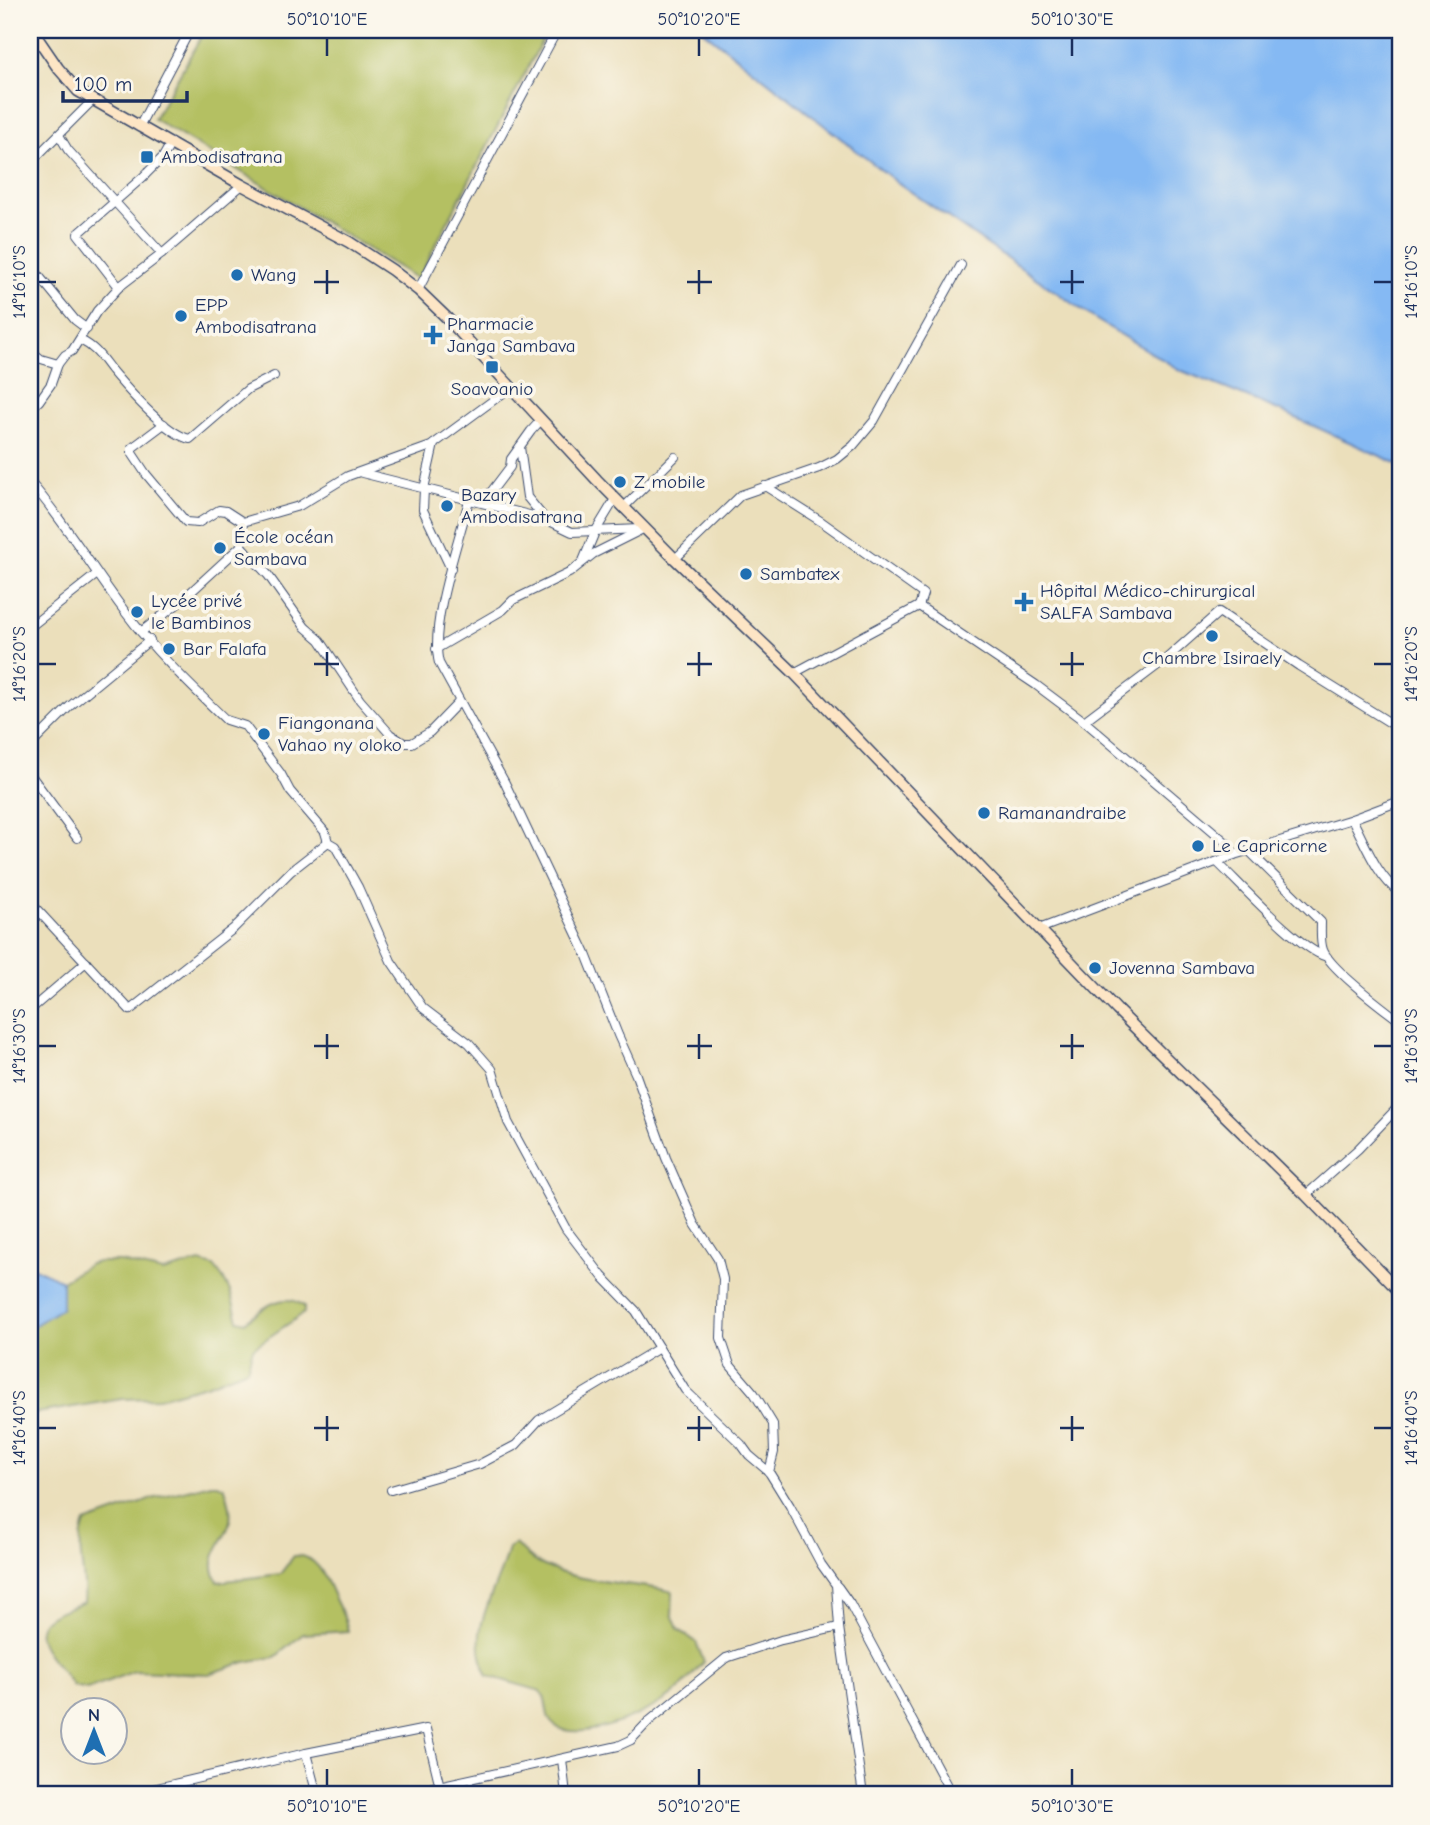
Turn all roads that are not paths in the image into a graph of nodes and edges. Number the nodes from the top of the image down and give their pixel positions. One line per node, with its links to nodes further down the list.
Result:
1 (32, 30): 4 (main road)
2 (190, 30): 5 (street)
3 (548, 30): 15 (street)
4 (93, 100): 5 (main road); 6 (street)
5 (139, 127): 7 (main road)
6 (59, 135): 8 (street); 10 (street)
7 (171, 142): 9 (main road); 10 (street)
8 (30, 163)
9 (242, 185): 11 (street); 15 (main road)
10 (114, 200): 11 (street); 14 (street)
11 (162, 254): 14 (street)
12 (30, 265): 16 (street)
13 (961, 265): 30 (street)
14 (119, 286): 16 (street)
15 (418, 290): 21 (main road)
16 (87, 330): 17 (street)
17 (79, 340): 19 (street); 24 (street)
18 (30, 350): 19 (street)
19 (58, 364): 22 (street)
20 (274, 376): 24 (street)
21 (510, 388): 23 (main road); 25 (street)
22 (30, 408)
23 (541, 420): 26 (street); 33 (main road)
24 (164, 424): 35 (street)
25 (434, 444): 28 (street); 31 (street)
26 (520, 447): 32 (street); 34 (street)
27 (675, 457): 33 (street)
28 (362, 473): 31 (street); 35 (street)
29 (30, 482): 42 (street)
30 (765, 486): 39 (street); 43 (street)
31 (424, 489): 32 (street); 41 (street)
32 (469, 500): 34 (street); 41 (street)
33 (620, 503): 36 (main road); 37 (street)
34 (545, 519): 37 (street)
35 (243, 522): 38 (street)
36 (645, 528): 37 (street); 39 (main road); 40 (street)
37 (595, 532): 40 (street)
38 (241, 546): 45 (street); 49 (street)
39 (675, 559): 48 (main road)
40 (583, 561): 47 (street)
41 (451, 569): 47 (street)
42 (97, 574): 44 (street); 45 (street)
43 (919, 606): 48 (street); 50 (street)
44 (30, 627)
45 (141, 632): 46 (street)
46 (150, 640): 52 (street); 57 (street)
47 (436, 649): 49 (street)
48 (794, 673): 63 (main road)
49 (460, 702): 72 (street)
50 (1083, 721): 51 (street); 59 (street)
51 (1400, 729)
52 (30, 746)
53 (30, 774): 56 (street)
54 (1400, 801): 55 (street)
55 (1352, 819): 58 (street); 61 (street)
56 (77, 838)
57 (328, 842): 65 (street); 71 (street)
58 (1249, 851): 59 (street); 64 (street)
59 (1234, 855): 60 (street)
60 (1217, 862): 63 (street); 64 (street)
61 (1400, 893)
62 (30, 902): 65 (street)
63 (1039, 929): 69 (main road)
64 (1327, 957): 67 (street)
65 (86, 962): 66 (street)
66 (30, 1010)
67 (1400, 1021)
68 (1400, 1105): 69 (street)
69 (1307, 1195): 70 (main road)
70 (1400, 1292)
71 (659, 1348): 72 (street); 73 (street)
72 (769, 1472): 74 (street)
73 (391, 1490)
74 (836, 1584): 75 (street); 84 (street)
75 (839, 1627): 77 (street); 83 (street)
76 (306, 1753): 78 (street); 79 (street); 80 (street)
77 (562, 1759): 78 (street); 82 (street)
78 (441, 1791): 81 (street)
79 (127, 1795)
80 (317, 1795)
81 (398, 1795)
82 (566, 1795)
83 (863, 1795)
84 (952, 1795)

